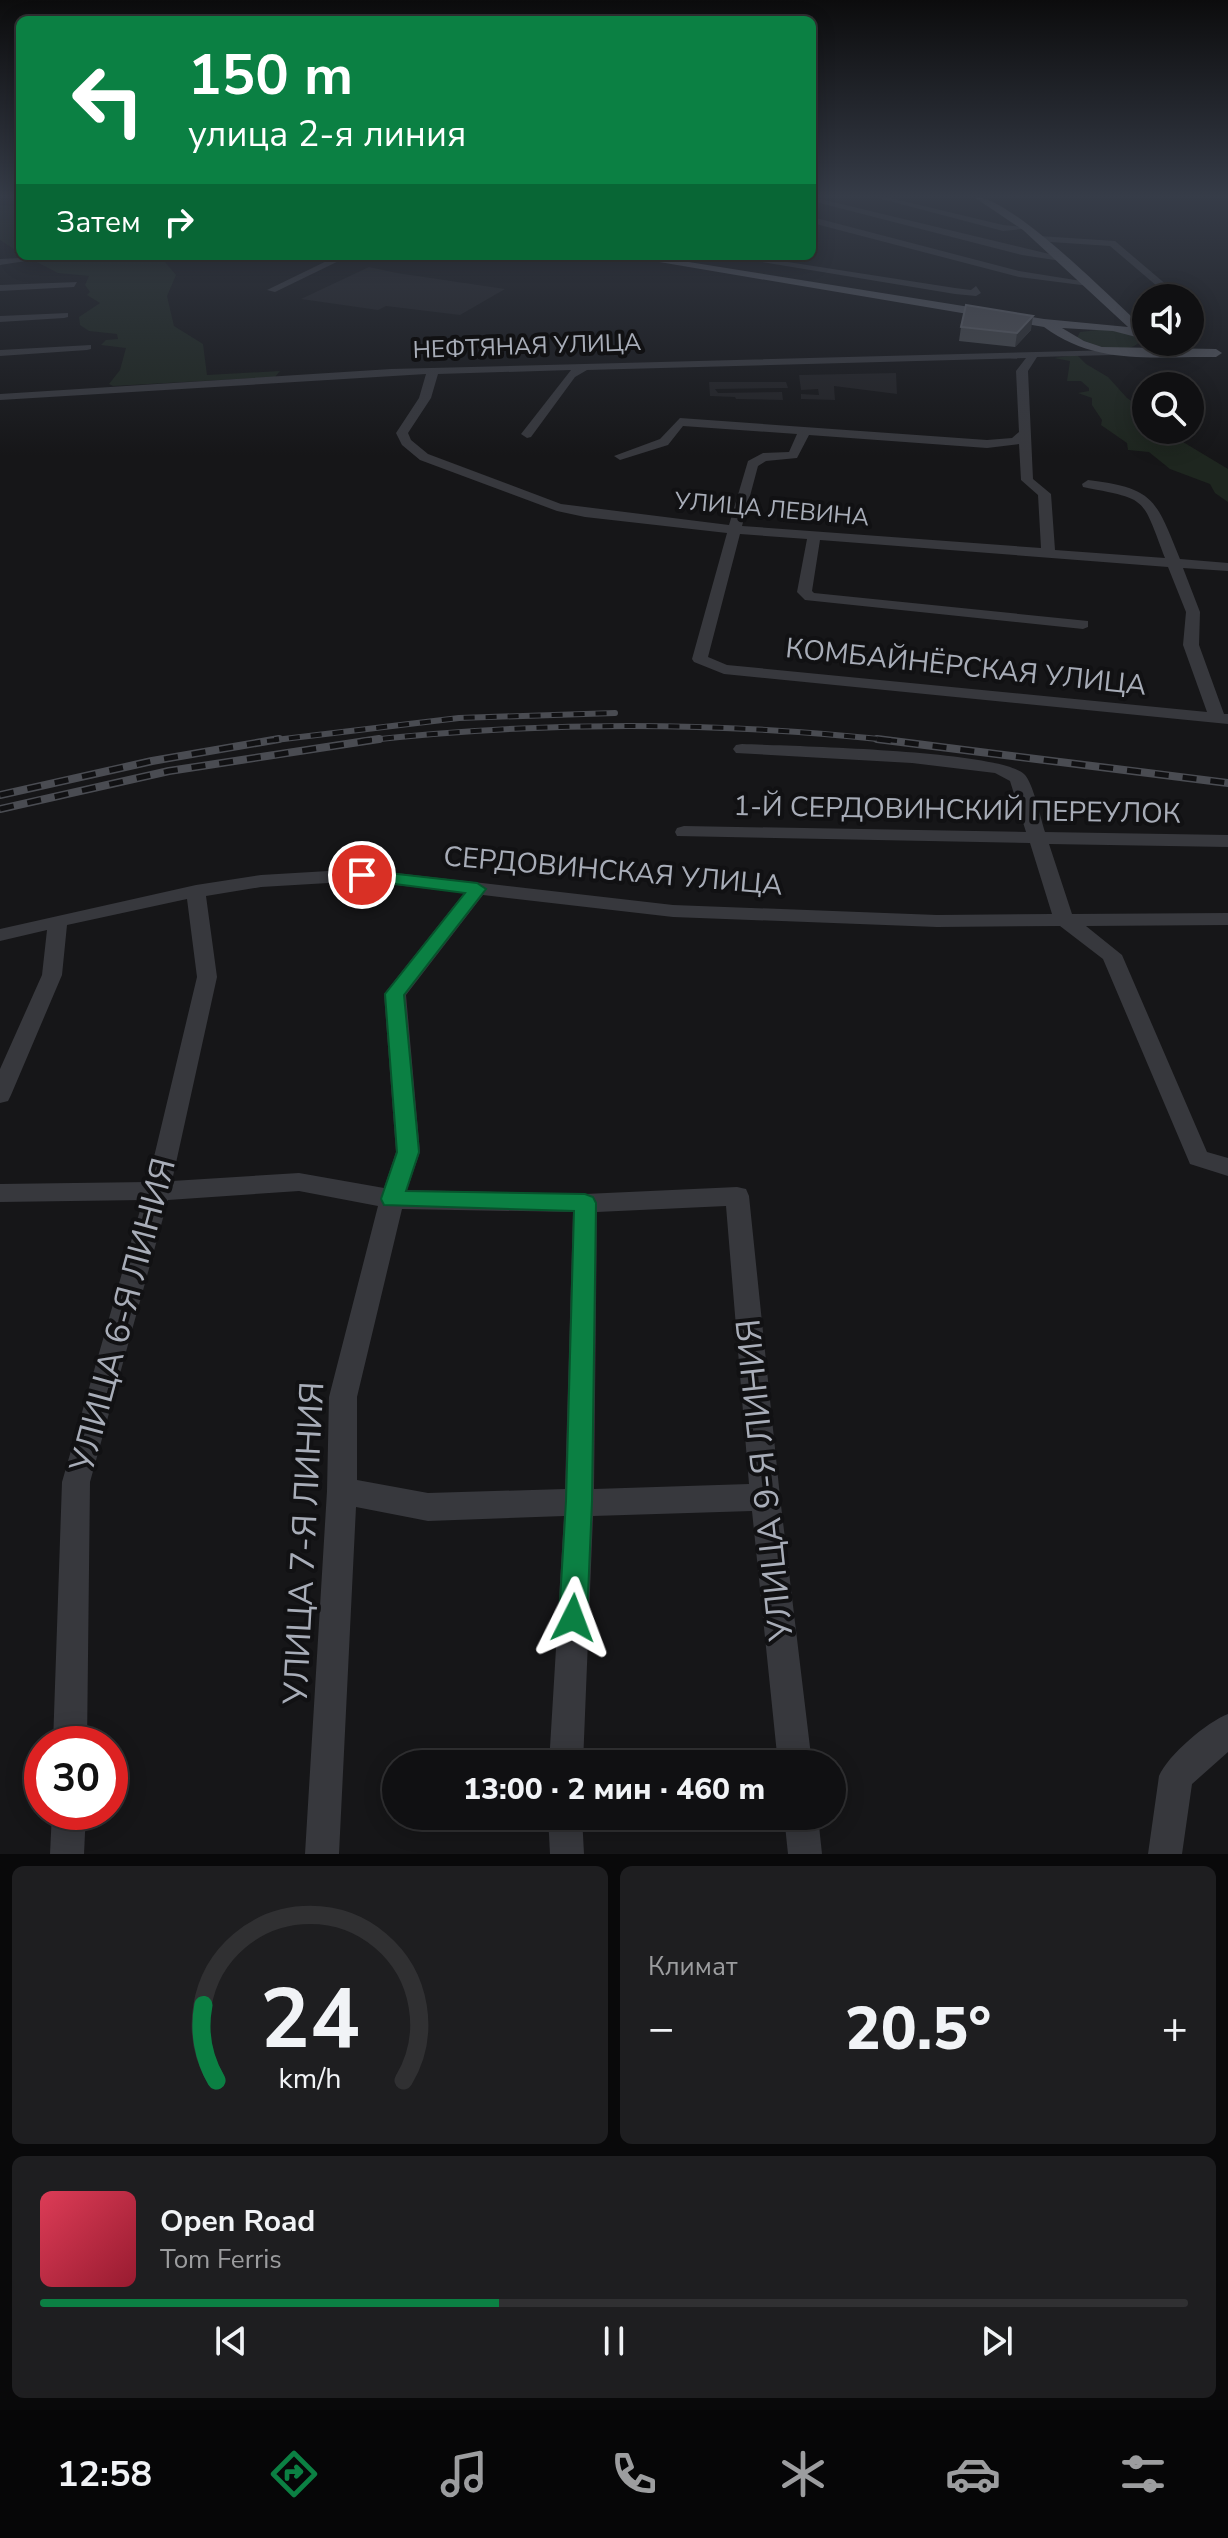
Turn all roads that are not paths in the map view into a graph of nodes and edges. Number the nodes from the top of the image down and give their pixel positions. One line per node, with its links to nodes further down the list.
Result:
1 (1089, 283): 9 (main road)
2 (74, 284): 6 (street)
3 (286, 284): 8 (street)
4 (800, 284): 13 (main road)
5 (909, 284): 7 (street)
6 (0, 288)
7 (976, 289)
8 (272, 290)
9 (1124, 314): 12 (main road); 14 (main road)
10 (64, 315): 11 (street)
11 (0, 319)
12 (1132, 322)
13 (1044, 323): 14 (main road); 16 (main road)
14 (1094, 327): 15 (main road); 16 (main road)
15 (1132, 334)
16 (1071, 339): 19 (main road); 21 (street)
17 (87, 347): 20 (street)
18 (1132, 350): 19 (main road)
19 (1116, 352): 21 (street, НЕФТЯНАЯ УЛИЦА); 22 (main road)
20 (0, 353)
21 (1056, 354): 23 (street, НЕФТЯНАЯ УЛИЦА)
22 (1222, 354)
23 (1033, 355): 24 (street, НЕФТЯНАЯ УЛИЦА); 29 (street)
24 (585, 366): 25 (street, НЕФТЯНАЯ УЛИЦА); 28 (street)
25 (433, 371): 26 (street, НЕФТЯНАЯ УЛИЦА); 32 (street, УЛИЦА ЛЕВИНА)
26 (0, 397)
27 (805, 431): 29 (street); 30 (street); 32 (street)
28 (527, 434)
29 (1023, 435): 34 (street)
30 (620, 456)
31 (1088, 484): 35 (street)
32 (732, 529): 33 (street, УЛИЦА ЛЕВИНА); 38 (street, КОМБАЙНЁРСКАЯ УЛИЦА)
33 (814, 536): 34 (street, УЛИЦА ЛЕВИНА); 37 (street)
34 (1048, 553): 35 (street, УЛИЦА ЛЕВИНА)
35 (1172, 563): 36 (street, УЛИЦА ЛЕВИНА); 38 (street)
36 (1228, 567)
37 (1083, 624)
38 (1222, 719)
39 (742, 749): 41 (street)
40 (684, 832): 41 (street, 1-Й СЕРДОВИНСКИЙ ПЕРЕУЛОК)
41 (1038, 840): 42 (street, 1-Й СЕРДОВИНСКИЙ ПЕРЕУЛОК); 46 (street)
42 (1228, 841)
43 (477, 889): 44 (street, СЕРДОВИНСКАЯ УЛИЦА); 46 (street, СЕРДОВИНСКАЯ УЛИЦА); 53 (street, УЛИЦА 7-Я ЛИНИЯ)
44 (196, 891): 47 (street, СЕРДОВИНСКАЯ УЛИЦА); 51 (street, УЛИЦА 6-Я ЛИНИЯ)
45 (1228, 919): 46 (street, СЕРДОВИНСКАЯ УЛИЦА)
46 (1064, 920): 50 (street)
47 (58, 921): 48 (street, СЕРДОВИНСКАЯ УЛИЦА); 49 (street)
48 (0, 935)
49 (0, 1095)
50 (1228, 1167)
51 (158, 1191): 52 (street); 53 (street); 58 (street, УЛИЦА 6-Я ЛИНИЯ)
52 (0, 1193)
53 (392, 1199): 54 (street); 55 (street, УЛИЦА 7-Я ЛИНИЯ)
54 (585, 1203): 56 (street, УЛИЦА 9-Я ЛИНИЯ); 57 (street)
55 (342, 1491): 57 (street); 67 (street, УЛИЦА 7-Я ЛИНИЯ)
56 (765, 1497): 57 (street); 61 (street, УЛИЦА 9-Я ЛИНИЯ)
57 (579, 1501): 60 (street)
58 (70, 1726)
59 (1228, 1730): 69 (street)
60 (567, 1750)
61 (793, 1750)
62 (68, 1830): 66 (street)
63 (566, 1830): 68 (street)
64 (803, 1830): 65 (street)
65 (805, 1852)
66 (67, 1854)
67 (322, 1854)
68 (567, 1854)
69 (1165, 1854)

